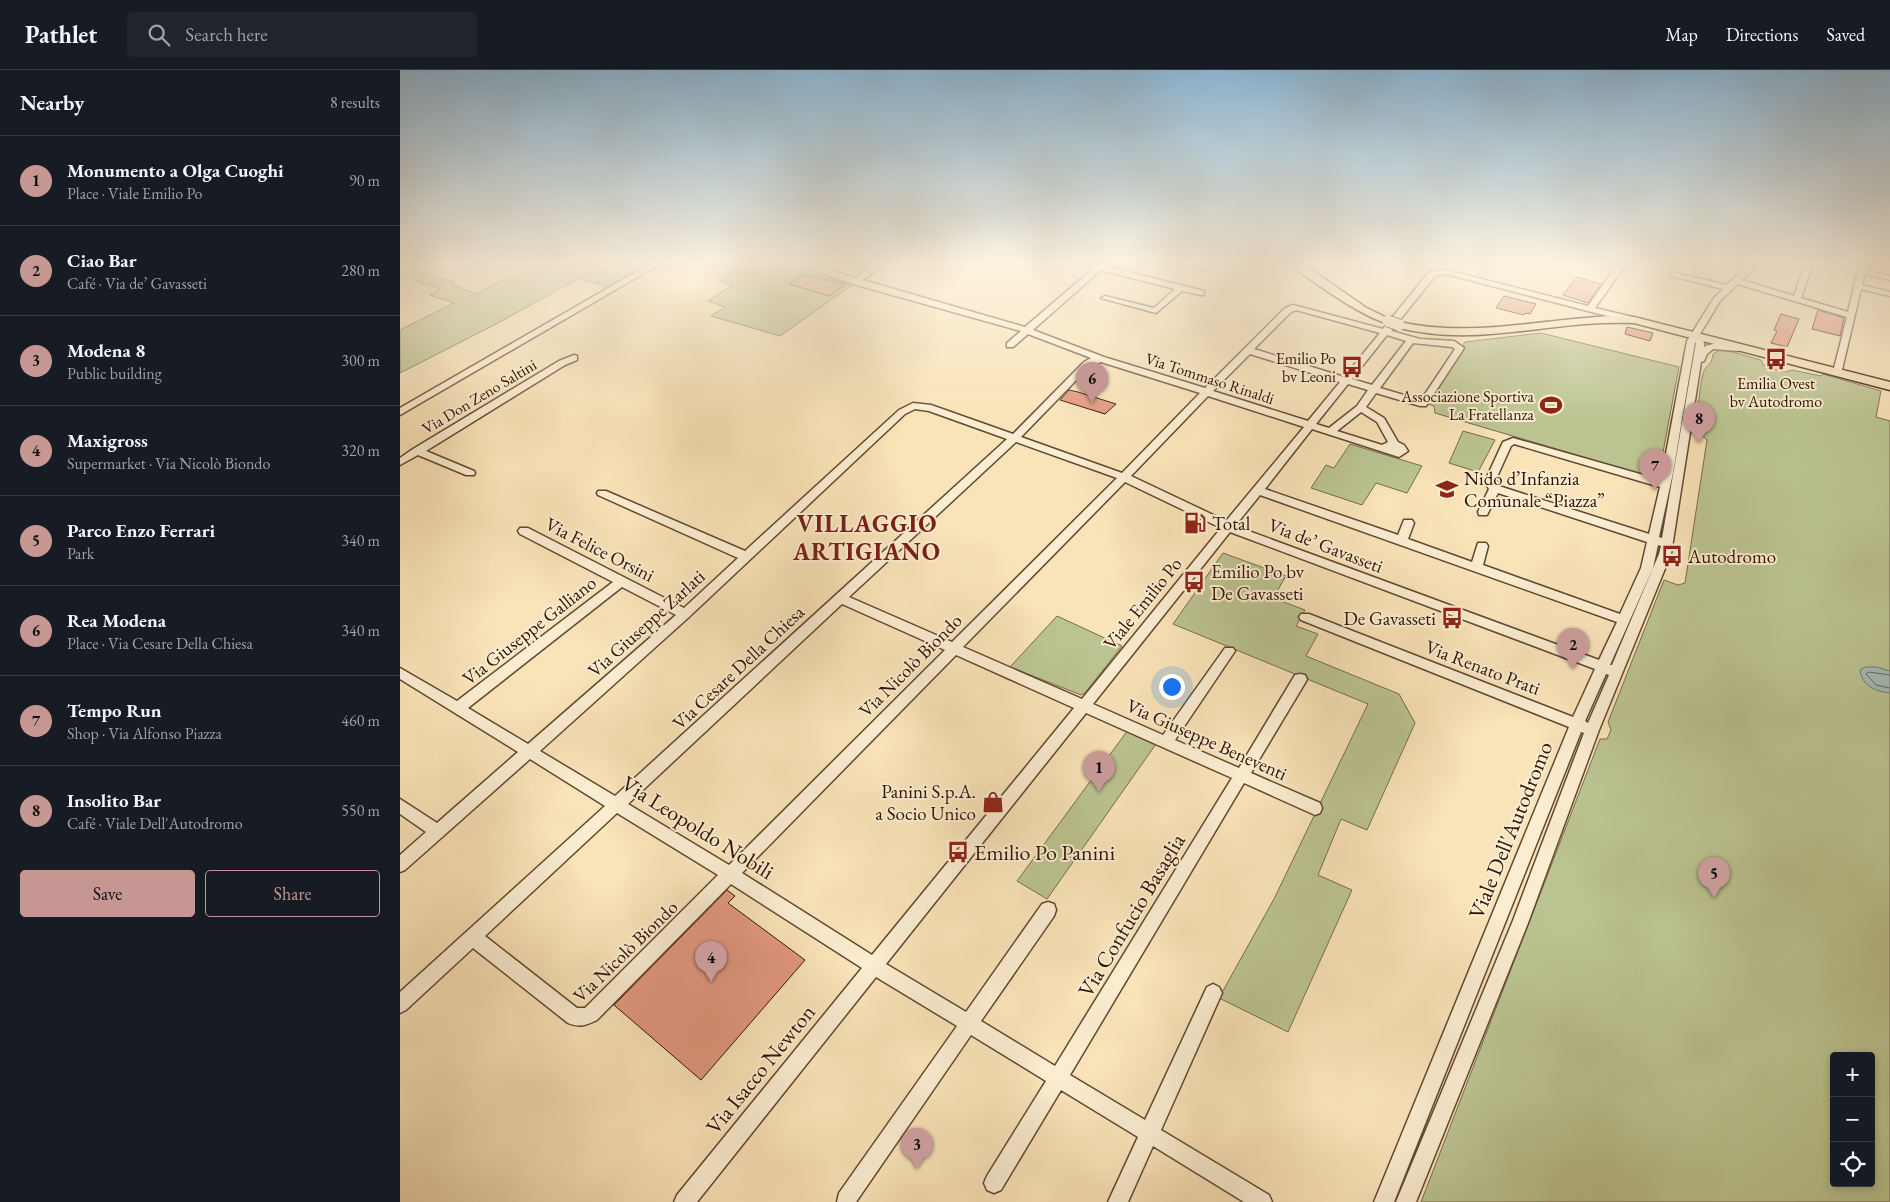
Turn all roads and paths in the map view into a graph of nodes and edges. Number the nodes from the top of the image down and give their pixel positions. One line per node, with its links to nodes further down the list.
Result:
1 (570, 314): 33 (street)
2 (969, 314): 16 (street, Via Tommaso Rinaldi)
3 (1045, 314): 16 (street)
4 (1284, 314): 21 (street, Via Nicolò Biondo)
5 (1330, 314): 15 (street, Via Nicolò Biondo)
6 (1369, 314): 15 (main road)
7 (1401, 314): 15 (street, Viale Emilio Po)
8 (1587, 314): 13 (street)
9 (1612, 314): 14 (street)
10 (1708, 314): 18 (street)
11 (1844, 314): 12 (street)
12 (1851, 316): 26 (street)
13 (1591, 320): 14 (main road); 15 (main road)
14 (1634, 320): 17 (main road)
15 (1391, 326): 19 (street); 27 (street, Viale Emilio Po)
16 (1026, 330): 20 (street); 24 (street, Via Tommaso Rinaldi)
17 (1683, 332): 18 (main road)
18 (1693, 338): 22 (main road); 25 (street, Viale Dell'Autodromo); 36 (street, Viale Dell'Autodromo)
19 (1411, 340): 29 (street); 29 (street)
20 (1010, 345)
21 (1247, 350): 27 (street); 30 (street, Via Nicolò Biondo)
22 (1770, 354): 25 (street); 26 (main road)
23 (574, 358): 38 (street, Via Don Zeno Saltini)
24 (1101, 359): 30 (street, Via Tommaso Rinaldi); 37 (street, Via Cesare Della Chiesa)
25 (1695, 366): 36 (street, Viale Dell'Autodromo)
26 (1838, 372): 28 (main road)
27 (1346, 382): 29 (street); 34 (street, Viale Emilio Po)
28 (1890, 386)
29 (1373, 390): 32 (street)
30 (1206, 392): 34 (street, Via Tommaso Rinaldi); 42 (street, Via Nicolò Biondo)
31 (913, 406): 37 (street, Via de’ Gavasseti); 55 (street, Via Giuseppe Zarlati)
32 (1360, 408): 35 (street); 35 (street, Via Tommaso Rinaldi)
33 (400, 412)
34 (1309, 426): 35 (street, Via Tommaso Rinaldi); 45 (street, Viale Emilio Po)
35 (1330, 432)
36 (1680, 434): 41 (street, Viale Dell'Autodromo)
37 (1014, 438): 42 (street, Via de’ Gavasseti); 60 (street, Via Cesare Della Chiesa)
38 (417, 451): 39 (street, Via Don Zeno Saltini); 40 (street)
39 (400, 462)
40 (470, 473)
41 (1673, 475): 43 (street, Viale Dell'Autodromo); 53 (street, Viale Dell'Autodromo)
42 (1124, 476): 49 (street, Via de’ Gavasseti); 64 (street, Via Nicolò Biondo)
43 (1666, 485): 44 (street); 51 (street, Viale Dell'Autodromo)
44 (1495, 488): 47 (street); 51 (street)
45 (1258, 490): 49 (street, Viale Emilio Po); 52 (street)
46 (602, 493): 55 (street)
47 (1483, 512)
48 (1408, 523): 52 (street)
49 (1228, 527): 66 (street, Via de’ Gavasseti); 69 (street, Viale Emilio Po)
50 (524, 531): 59 (street, Via Felice Orsini)
51 (1653, 539): 53 (street); 56 (street, Viale Dell'Autodromo)
52 (1401, 542): 57 (street)
53 (1668, 544): 58 (street, Viale Dell'Autodromo)
54 (1482, 546): 57 (street)
55 (747, 557): 61 (street, Via Giuseppe Zarlati)
56 (1647, 568): 58 (street); 63 (street, Viale Dell'Autodromo)
57 (1476, 569): 63 (street)
58 (1659, 572): 66 (street, Viale Dell'Autodromo)
59 (622, 581): 61 (street, Via Felice Orsini); 70 (street, Via Giuseppe Galliano)
60 (840, 598): 64 (street, Via Giuseppe Beneventi); 75 (street, Via Cesare Della Chiesa)
61 (685, 614): 73 (street, Via Giuseppe Zarlati)
62 (1305, 617): 71 (street, Via Renato Prati)
63 (1624, 620): 66 (street, Viale Dell'Autodromo)
64 (954, 649): 69 (street, Via Giuseppe Beneventi); 80 (street, Via Nicolò Biondo)
65 (1229, 650): 72 (street)
66 (1610, 670): 71 (street, Viale Dell'Autodromo)
67 (400, 673): 70 (street, Via Leopoldo Nobili)
68 (1300, 679): 74 (street, Via Confucio Basaglia)
69 (1083, 706): 72 (street, Via Giuseppe Beneventi); 83 (street, Viale Emilio Po)
70 (459, 707): 73 (street, Via Leopoldo Nobili)
71 (1584, 727): 94 (street, Viale Dell'Autodromo); 95 (street, Viale Dell'Autodromo)
72 (1166, 742): 74 (street, Via Giuseppe Beneventi)
73 (529, 751): 75 (street, Via Leopoldo Nobili); 78 (street, Via Giuseppe Zarlati)
74 (1242, 776): 77 (street, Via Giuseppe Beneventi); 87 (street, Via Confucio Basaglia)
75 (617, 805): 80 (street, Via Leopoldo Nobili); 82 (street, Via Cesare Della Chiesa)
76 (400, 806): 78 (street)
77 (1315, 808)
78 (438, 832): 79 (street, Via Giuseppe Zarlati)
79 (400, 865)
80 (730, 874): 82 (street, Via Nicolò Biondo); 83 (street, Via Leopoldo Nobili)
81 (1048, 910): 86 (street)
82 (473, 937): 85 (street, Via Cesare Della Chiesa)
83 (874, 966): 86 (street, Via Leopoldo Nobili); 92 (street, Via Isacco Newton)
84 (1213, 994): 88 (street)
85 (400, 1004)
86 (969, 1022): 87 (street, Via Leopoldo Nobili); 91 (street)
87 (1059, 1077): 88 (street, Via Leopoldo Nobili); 89 (street)
88 (1150, 1134): 90 (street, Via Leopoldo Nobili); 93 (street)
89 (994, 1183)
90 (1253, 1199)
91 (846, 1200)
92 (684, 1202)
93 (1118, 1202)
94 (1384, 1202)
95 (1406, 1202)

